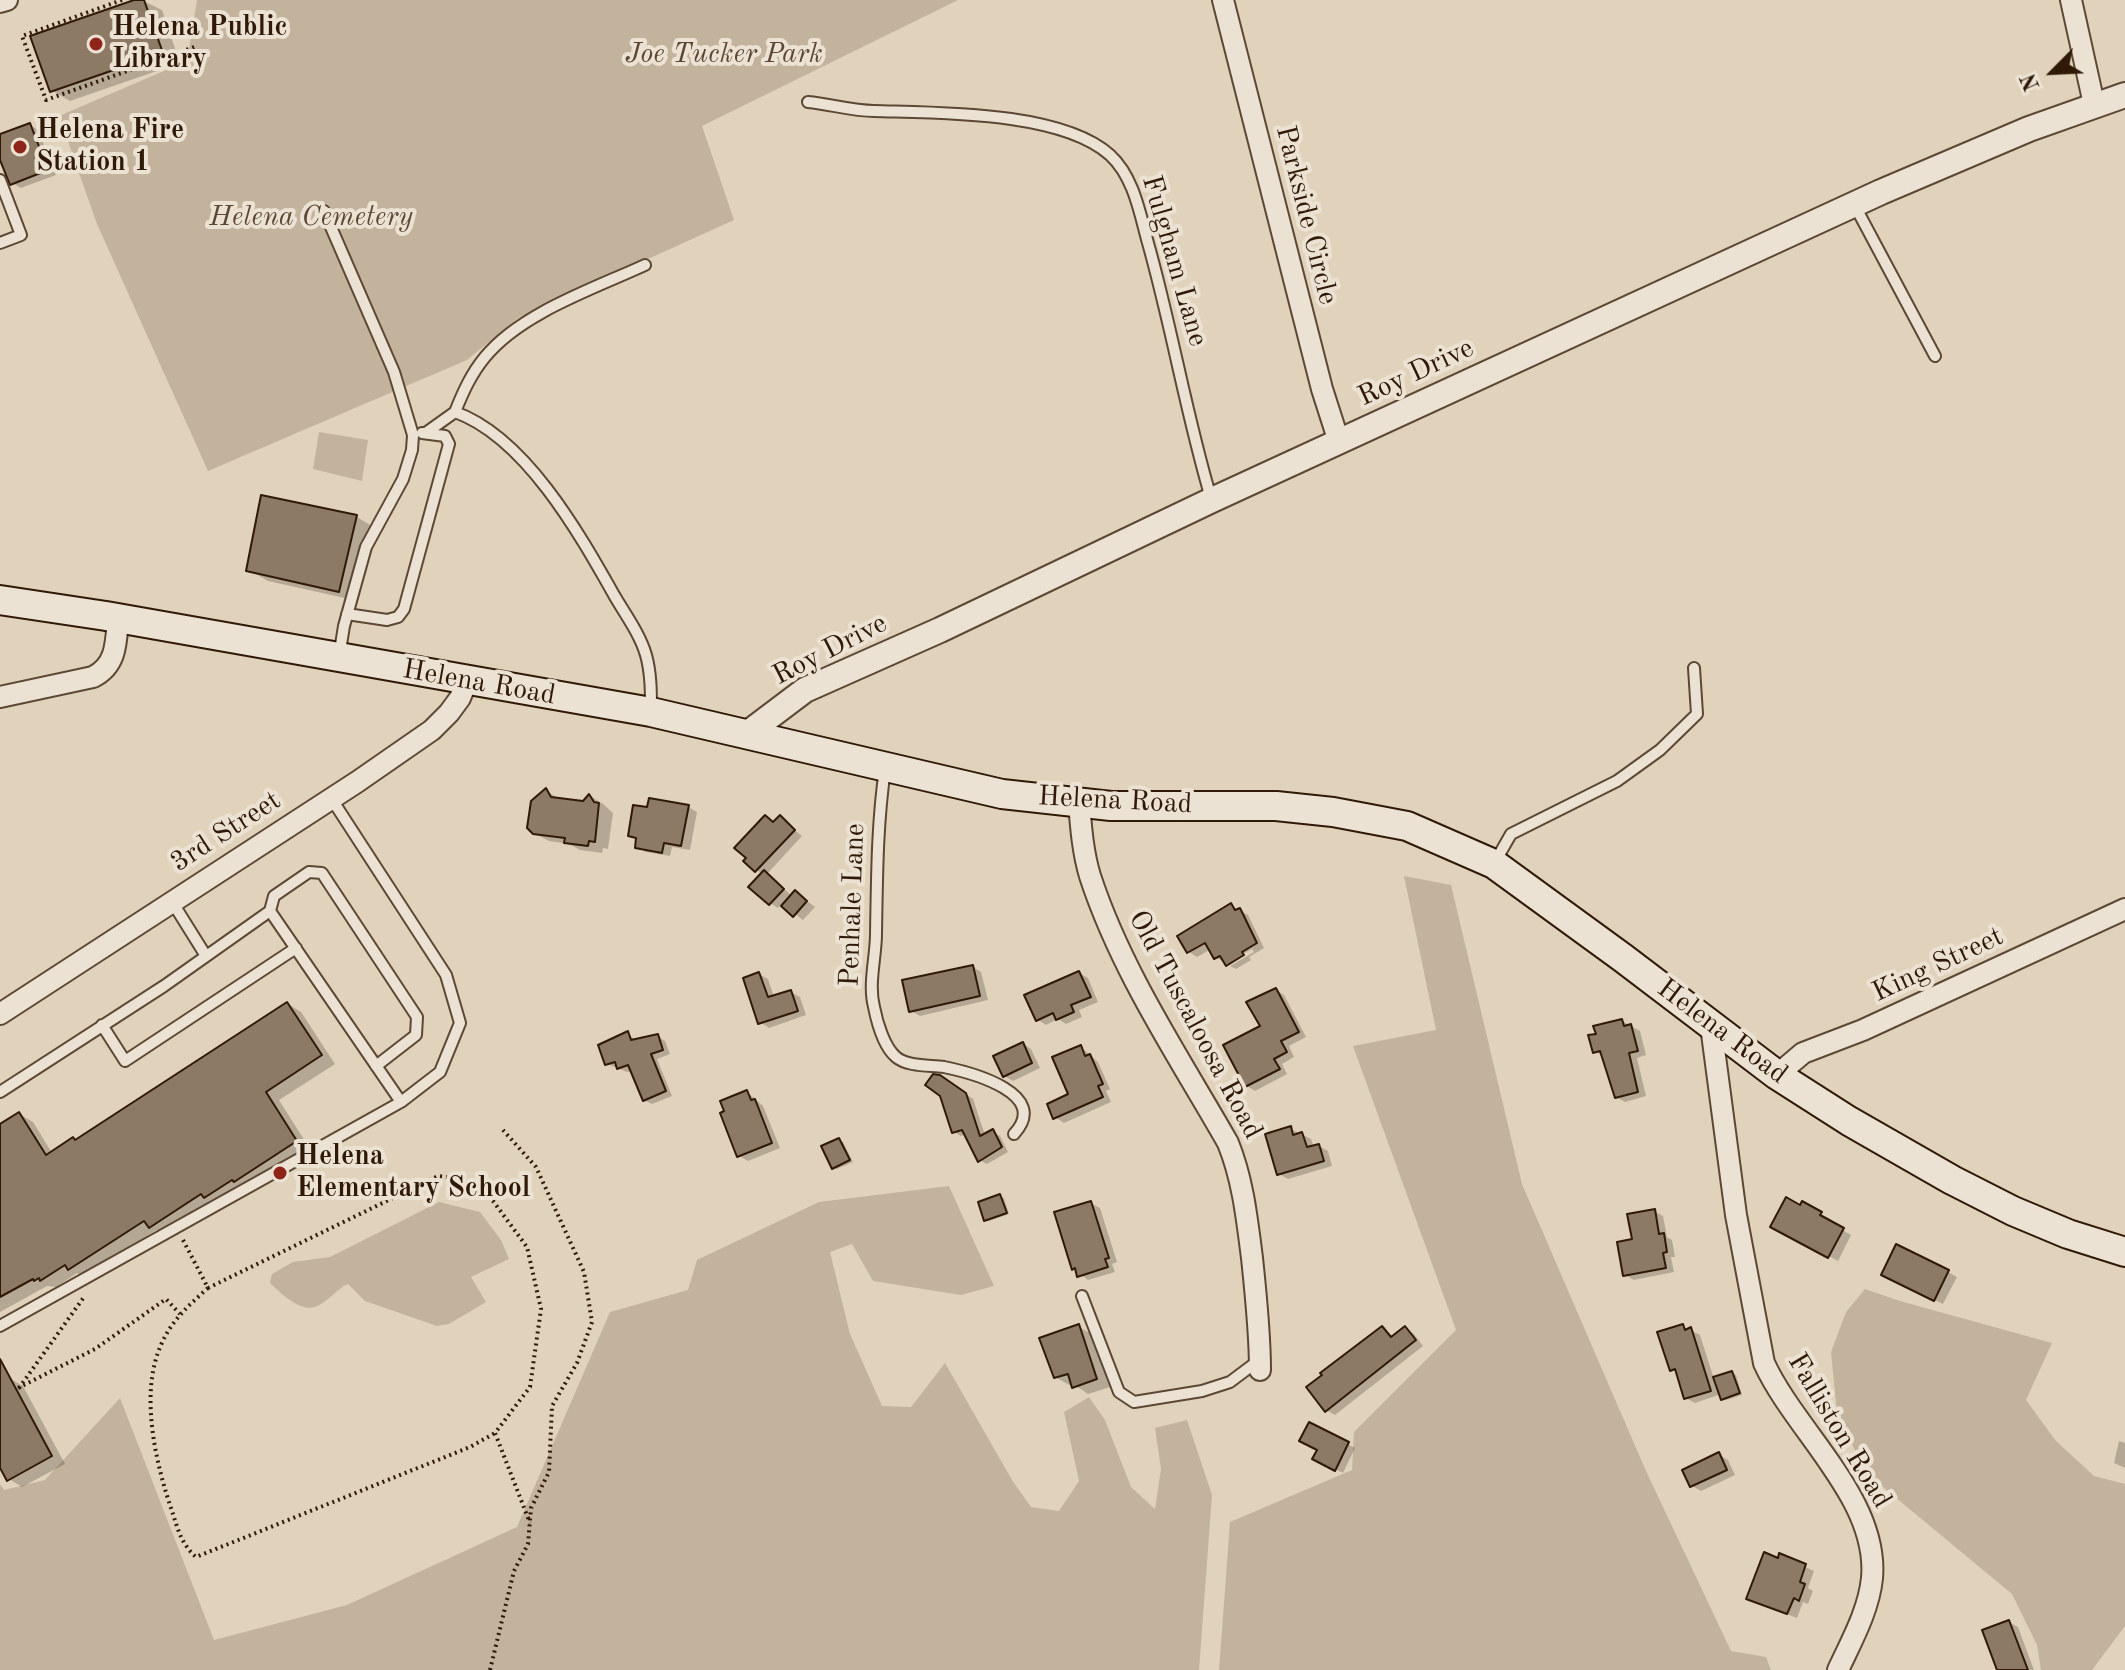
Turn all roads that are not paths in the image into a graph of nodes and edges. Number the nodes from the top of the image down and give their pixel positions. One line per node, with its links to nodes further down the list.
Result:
1 (7, 0): 4 (street)
2 (1223, 0): 17 (street, Parkside Circle)
3 (2071, 0): 7 (street)
4 (0, 2)
5 (2125, 95): 7 (street, Roy Drive)
6 (808, 102): 18 (lane, Fulgham Lane)
7 (2094, 104): 9 (street, Roy Drive)
8 (0, 180): 11 (lane)
9 (1854, 205): 13 (lane); 17 (street, Roy Drive)
10 (324, 211): 16 (lane)
11 (0, 243)
12 (645, 265): 14 (lane)
13 (1935, 356)
14 (455, 412): 15 (lane); 26 (lane)
15 (427, 432): 16 (lane); 20 (lane)
16 (413, 435): 20 (lane)
17 (1339, 442): 18 (street, Roy Drive)
18 (1212, 500): 27 (street, Roy Drive)
19 (0, 600): 21 (main road, Helena Road)
20 (347, 614): 22 (lane)
21 (118, 618): 22 (main road, Helena Road); 25 (street)
22 (339, 659): 24 (main road, Helena Road)
23 (1694, 668): 31 (lane)
24 (467, 681): 26 (main road, Helena Road); 29 (street, 3rd Street)
25 (0, 697)
26 (651, 712): 27 (main road, Helena Road)
27 (748, 733): 28 (main road, Helena Road)
28 (885, 767): 30 (main road, Helena Road); 44 (lane, Penhale Lane)
29 (331, 798): 32 (street, 3rd Street); 43 (lane)
30 (1079, 803): 31 (main road, Helena Road); 48 (street, Old Tuscaloosa Road)
31 (1494, 864): 39 (main road, Helena Road)
32 (171, 900): 36 (lane); 37 (street, 3rd Street)
33 (2125, 909): 41 (street, King Street)
34 (270, 911): 35 (lane); 36 (lane); 40 (lane)
35 (296, 948): 38 (lane); 40 (lane)
36 (206, 956): 38 (lane)
37 (0, 1014)
38 (102, 1025): 42 (lane)
39 (1711, 1026): 41 (main road, Helena Road); 49 (street, Falliston Road)
40 (376, 1066): 43 (lane)
41 (1777, 1075): 45 (main road, Helena Road)
42 (0, 1092)
43 (401, 1102): 47 (lane)
44 (1014, 1134)
45 (2125, 1252)
46 (1082, 1296): 48 (lane)
47 (0, 1326)
48 (1260, 1365)
49 (1838, 1670)

